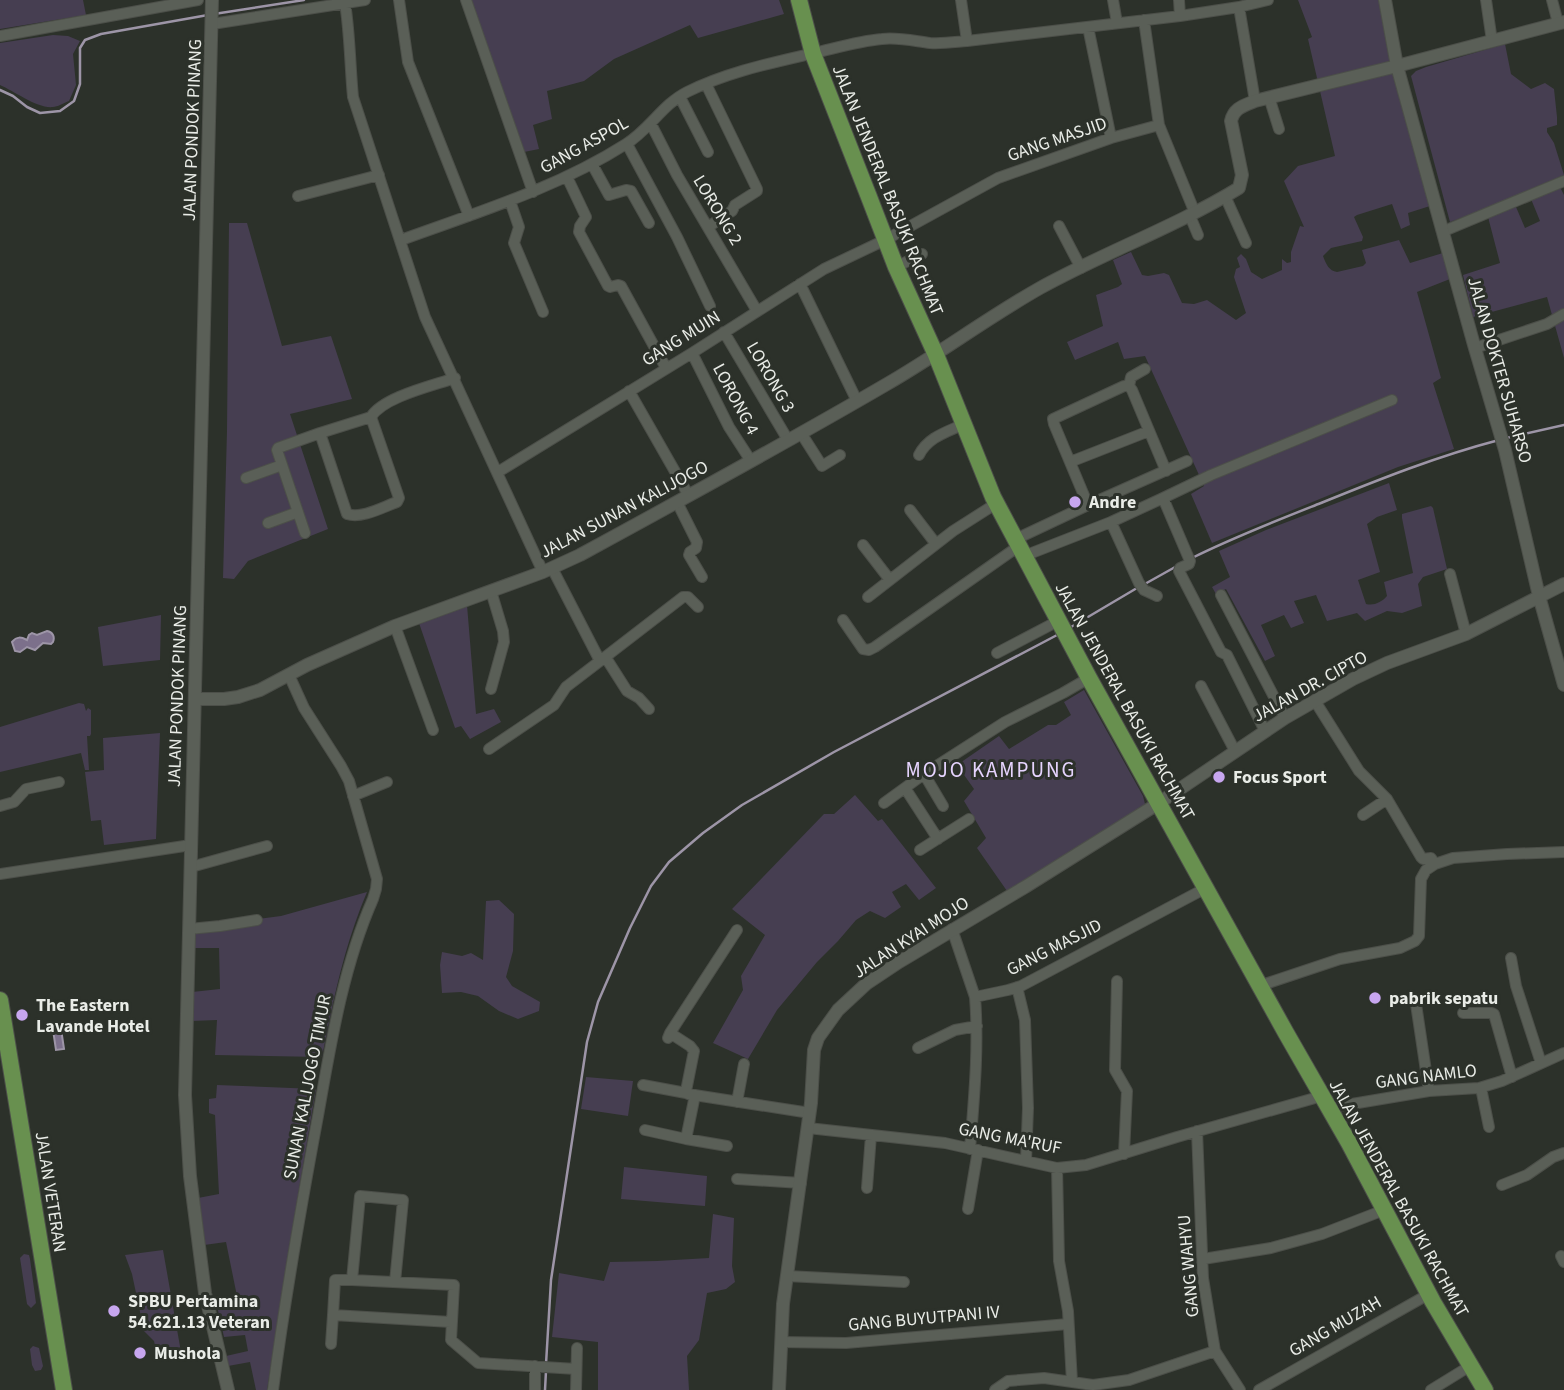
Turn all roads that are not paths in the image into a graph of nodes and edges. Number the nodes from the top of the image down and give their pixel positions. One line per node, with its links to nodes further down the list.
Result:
1 (198, 0): 22 (street)
2 (365, 0): 13 (street)
3 (399, 0): 46 (street)
4 (466, 0): 41 (street)
5 (799, 0): 25 (main road, JALAN JENDERAL BASUKI RACHMAT)
6 (961, 0): 23 (street)
7 (1114, 0): 19 (street)
8 (1178, 0): 16 (street)
9 (1385, 0): 26 (street, JALAN DOKTER SUHARSO)
10 (1486, 0): 24 (street)
11 (1552, 0): 20 (street)
12 (1262, 1): 15 (street, GANG ASPOL)
13 (345, 3): 18 (street); 38 (street)
14 (212, 4): 18 (street, JALAN PONDOK PINANG)
15 (1239, 7): 16 (street, GANG ASPOL); 30 (street)
16 (1180, 16): 17 (street, GANG ASPOL)
17 (1144, 20): 19 (street, GANG ASPOL); 32 (street)
18 (212, 23): 123 (street, JALAN PONDOK PINANG)
19 (1117, 23): 21 (street, GANG ASPOL)
20 (1561, 23): 24 (street)
21 (1088, 27): 23 (street, GANG ASPOL); 34 (street)
22 (0, 36)
23 (967, 41): 25 (street, GANG ASPOL)
24 (1492, 41): 26 (street)
25 (813, 54): 27 (street, GANG ASPOL); 53 (main road, JALAN JENDERAL BASUKI RACHMAT)
26 (1397, 66): 29 (street); 50 (street, JALAN DOKTER SUHARSO)
27 (706, 84): 28 (street, GANG ASPOL); 49 (street)
28 (680, 97): 31 (street, GANG ASPOL); 36 (street)
29 (1269, 97): 30 (street); 33 (street)
30 (1255, 101): 43 (street)
31 (651, 124): 35 (street, GANG ASPOL); 49 (street, LORONG 2)
32 (1159, 125): 34 (street, GANG MASJID); 45 (street)
33 (1279, 129)
34 (1111, 138): 53 (street, GANG MASJID)
35 (627, 144): 37 (street, GANG ASPOL); 59 (street)
36 (708, 152)
37 (592, 164): 39 (street, GANG ASPOL); 47 (street)
38 (379, 175): 42 (street); 52 (street)
39 (567, 177): 41 (street, GANG ASPOL); 67 (street)
40 (1564, 181): 50 (street)
41 (533, 192): 44 (street, GANG ASPOL)
42 (298, 196)
43 (1225, 196): 45 (street, JALAN SUNAN KALIJOGO); 54 (street)
44 (510, 201): 46 (street, GANG ASPOL); 61 (street)
45 (1192, 214): 51 (street); 57 (street, JALAN SUNAN KALIJOGO)
46 (469, 216): 52 (street, GANG ASPOL)
47 (649, 223)
48 (1059, 226): 57 (street)
49 (708, 227): 60 (street, LORONG 2)
50 (1444, 231): 64 (street, JALAN DOKTER SUHARSO)
51 (1198, 235)
52 (401, 240): 69 (street)
53 (885, 240): 56 (main road, JALAN JENDERAL BASUKI RACHMAT); 58 (street, GANG MUIN)
54 (1246, 243)
55 (922, 254): 56 (street)
56 (897, 267): 66 (main road, JALAN JENDERAL BASUKI RACHMAT)
57 (1081, 268): 66 (street, JALAN SUNAN KALIJOGO)
58 (800, 284): 60 (street, GANG MUIN); 73 (street)
59 (710, 306)
60 (757, 311): 63 (street, GANG MUIN)
61 (544, 312)
62 (1564, 314): 64 (street)
63 (724, 332): 65 (street, GANG MUIN); 79 (street, LORONG 3)
64 (1475, 348): 109 (street, JALAN DOKTER SUHARSO)
65 (692, 353): 67 (street, GANG MUIN); 82 (street, LORONG 4)
66 (936, 355): 73 (street, JALAN SUNAN KALIJOGO); 75 (main road, JALAN JENDERAL BASUKI RACHMAT)
67 (666, 368): 71 (street, GANG MUIN)
68 (1145, 369): 70 (street)
69 (454, 378): 74 (street); 87 (street)
70 (1129, 386): 76 (street); 84 (street)
71 (629, 391): 87 (street, GANG MUIN); 90 (street)
72 (1392, 400): 89 (street)
73 (857, 401): 78 (street, JALAN SUNAN KALIJOGO)
74 (371, 417): 77 (street); 77 (street)
75 (964, 424): 81 (street); 91 (main road, JALAN JENDERAL BASUKI RACHMAT)
76 (1149, 431): 84 (street); 86 (street)
77 (320, 433): 85 (street)
78 (801, 433): 79 (street, JALAN SUNAN KALIJOGO); 80 (street)
79 (788, 440): 82 (street, JALAN SUNAN KALIJOGO)
80 (840, 455)
81 (919, 455)
82 (751, 461): 90 (street, JALAN SUNAN KALIJOGO)
83 (1187, 461): 86 (street)
84 (1070, 463): 92 (street)
85 (282, 466): 88 (street); 94 (street)
86 (1166, 471): 92 (street)
87 (498, 472): 101 (street)
88 (246, 478)
89 (1163, 498): 95 (street); 128 (street)
90 (683, 499): 101 (street, JALAN SUNAN KALIJOGO); 103 (street)
91 (997, 503): 98 (street); 100 (main road, JALAN JENDERAL BASUKI RACHMAT)
92 (1088, 505): 100 (street)
93 (910, 510): 98 (street)
94 (298, 512): 96 (street); 97 (street)
95 (1111, 522): 100 (street); 108 (street)
96 (268, 523)
97 (305, 533)
98 (936, 544): 104 (street)
99 (863, 545): 104 (street)
100 (1020, 547): 112 (street); 114 (main road, JALAN JENDERAL BASUKI RACHMAT)
101 (548, 570): 106 (street, JALAN SUNAN KALIJOGO); 117 (street)
102 (1450, 574): 115 (street)
103 (702, 577)
104 (890, 580): 110 (street)
105 (1564, 584): 109 (street, JALAN DR. CIPTO)
106 (491, 591): 113 (street, JALAN SUNAN KALIJOGO); 122 (street)
107 (1221, 595): 126 (street)
108 (1157, 596)
109 (1539, 596): 115 (street, JALAN DR. CIPTO); 120 (street, JALAN DOKTER SUHARSO)
110 (868, 597)
111 (698, 607): 117 (street)
112 (843, 620)
113 (395, 626): 118 (street, JALAN SUNAN KALIJOGO); 127 (street)
114 (1061, 626): 116 (street); 119 (main road, JALAN JENDERAL BASUKI RACHMAT)
115 (1466, 634): 124 (street, JALAN DR. CIPTO)
116 (997, 653)
117 (603, 660): 125 (street); 129 (street)
118 (289, 676): 123 (street, JALAN SUNAN KALIJOGO); 135 (street, SUNAN KALIJOGO TIMUR)
119 (1088, 678): 131 (street); 138 (main road, JALAN JENDERAL BASUKI RACHMAT)
120 (1564, 685)
121 (1201, 686): 130 (street)
122 (491, 689)
123 (195, 699): 144 (street, JALAN PONDOK PINANG)
124 (1315, 701): 126 (street, JALAN DR. CIPTO); 136 (street)
125 (649, 709)
126 (1285, 718): 128 (street, JALAN DR. CIPTO)
127 (433, 730)
128 (1265, 730): 130 (street, JALAN DR. CIPTO)
129 (489, 749)
130 (1234, 751): 138 (street, JALAN DR. CIPTO)
131 (924, 774): 134 (street); 140 (street)
132 (59, 782): 139 (street)
133 (387, 782): 135 (street)
134 (905, 788): 137 (street); 143 (street)
135 (353, 796): 217 (street, SUNAN KALIJOGO TIMUR)
136 (1387, 799): 141 (street); 148 (street)
137 (884, 803)
138 (1159, 803): 151 (main road, JALAN JENDERAL BASUKI RACHMAT); 154 (street, JALAN KYAI MOJO)
139 (0, 806)
140 (943, 806)
141 (1363, 815)
142 (969, 819): 143 (street)
143 (938, 839): 146 (street)
144 (191, 845): 149 (street, JALAN PONDOK PINANG); 150 (street)
145 (267, 846): 149 (street)
146 (920, 850)
147 (1564, 852): 148 (street)
148 (1435, 864): 158 (street)
149 (191, 867): 153 (street, JALAN PONDOK PINANG)
150 (0, 874)
151 (1206, 888): 158 (main road, JALAN JENDERAL BASUKI RACHMAT); 159 (street, GANG MASJID)
152 (257, 920): 153 (street)
153 (189, 929): 216 (street, JALAN PONDOK PINANG)
154 (952, 929): 160 (street); 177 (street, JALAN KYAI MOJO)
155 (737, 930): 174 (street)
156 (1511, 958): 168 (street)
157 (1117, 981): 187 (street)
158 (1259, 986): 176 (main road, JALAN JENDERAL BASUKI RACHMAT)
159 (1017, 987): 160 (street, GANG MASJID); 188 (street)
160 (975, 997): 164 (street)
161 (0, 1000): 215 (main road, JALAN VETERAN)
162 (1416, 1004): 173 (street)
163 (1463, 1013): 170 (street)
164 (977, 1026): 165 (street); 185 (street)
165 (918, 1048)
166 (1564, 1053): 168 (street, GANG NAMLO)
167 (0, 1058): 214 (main road, JALAN VETERAN)
168 (1541, 1063): 170 (street, GANG NAMLO)
169 (744, 1064): 175 (street)
170 (1512, 1077): 172 (street, GANG NAMLO)
171 (643, 1085): 174 (street)
172 (1480, 1088): 173 (street, GANG NAMLO); 178 (street)
173 (1429, 1091): 176 (street, GANG NAMLO)
174 (691, 1094): 175 (street); 183 (street)
175 (737, 1102): 177 (street)
176 (1325, 1102): 181 (street, GANG MA'RUF); 195 (main road, JALAN JENDERAL BASUKI RACHMAT)
177 (810, 1113): 179 (street, JALAN KYAI MOJO)
178 (1489, 1127)
179 (808, 1128): 182 (street, GANG MA'RUF); 191 (street, JALAN KYAI MOJO)
180 (645, 1130): 183 (street)
181 (1197, 1131): 187 (street, GANG MA'RUF); 196 (street, GANG WAHYU)
182 (870, 1135): 185 (street, GANG MA'RUF); 193 (street)
183 (686, 1139): 184 (street)
184 (727, 1146)
185 (974, 1150): 188 (street, GANG MA'RUF); 194 (street)
186 (1564, 1153): 192 (street)
187 (1124, 1154): 189 (street, GANG MA'RUF)
188 (1026, 1161): 189 (street, GANG MA'RUF)
189 (1057, 1168): 204 (street)
190 (737, 1179): 191 (street)
191 (801, 1183): 197 (street, JALAN KYAI MOJO)
192 (1502, 1185)
193 (867, 1188)
194 (968, 1209)
195 (1384, 1209): 196 (street); 201 (main road, JALAN JENDERAL BASUKI RACHMAT)
196 (1203, 1259): 208 (street, GANG WAHYU)
197 (787, 1276): 200 (street); 205 (street, JALAN KYAI MOJO)
198 (352, 1280): 199 (street); 199 (street); 202 (street)
199 (395, 1282): 203 (street)
200 (904, 1282)
201 (1429, 1294): 209 (main road, JALAN JENDERAL BASUKI RACHMAT); 222 (street, GANG MUZAH)
202 (333, 1315): 203 (street); 206 (street)
203 (451, 1322): 210 (street)
204 (1068, 1324): 205 (street, GANG BUYUTPANI IV); 212 (street)
205 (781, 1342): 220 (street, JALAN KYAI MOJO)
206 (331, 1344)
207 (577, 1348): 211 (street)
208 (1215, 1351): 212 (street); 221 (street, GANG WAHYU)
209 (1470, 1366): 223 (street); 224 (main road, JALAN JENDERAL BASUKI RACHMAT)
210 (543, 1367): 211 (street); 218 (street)
211 (576, 1369): 219 (street)
212 (1072, 1382): 213 (street)
213 (998, 1389)
214 (54, 1390)
215 (64, 1390)
216 (228, 1390)
217 (273, 1390)
218 (535, 1390)
219 (576, 1390)
220 (779, 1390)
221 (1240, 1390)
222 (1259, 1390)
223 (1431, 1390)
224 (1485, 1390)

